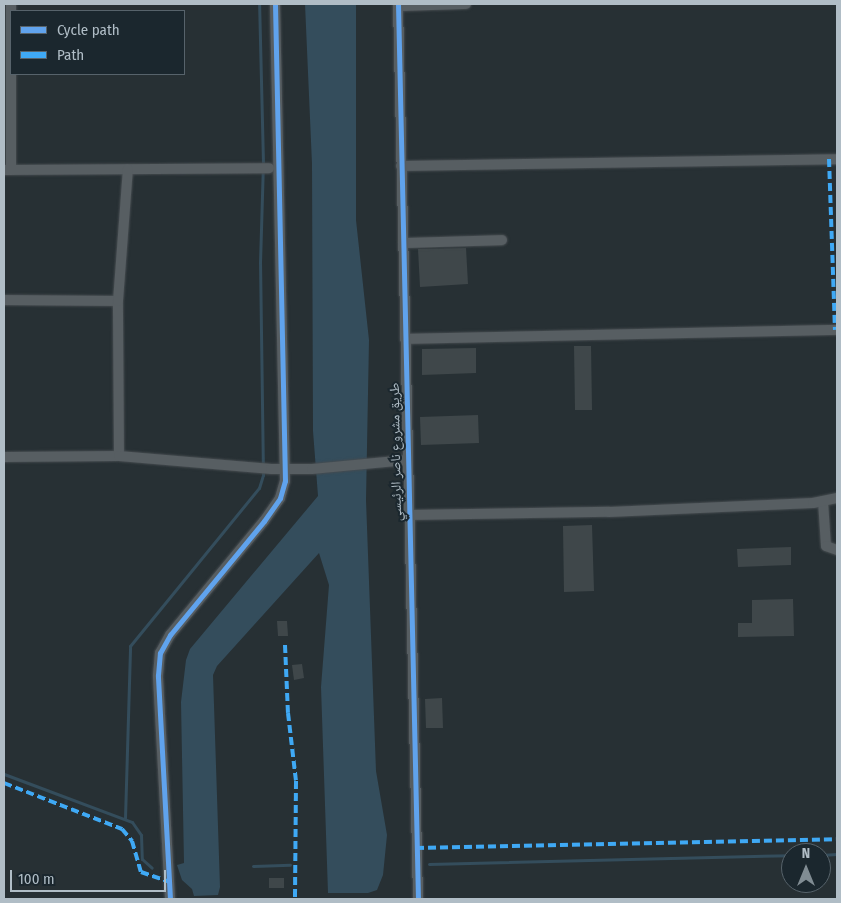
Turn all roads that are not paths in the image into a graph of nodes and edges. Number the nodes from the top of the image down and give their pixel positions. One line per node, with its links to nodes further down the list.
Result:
1 (276, 4): 19 (street)
2 (466, 4): 3 (street)
3 (398, 5): 6 (street, طريق مشروع ناصر الرئيسي)
4 (10, 46): 9 (street)
5 (837, 159): 6 (street)
6 (401, 166): 11 (street, طريق مشروع ناصر الرئيسي)
7 (269, 168): 8 (street)
8 (128, 169): 9 (street); 13 (street)
9 (7, 170)
10 (502, 240): 11 (street)
11 (403, 243): 15 (street, طريق مشروع ناصر الرئيسي)
12 (4, 300): 13 (street)
13 (118, 300): 16 (street)
14 (837, 330): 15 (street)
15 (405, 339): 18 (street, طريق مشروع ناصر الرئيسي)
16 (119, 456): 17 (street); 19 (street)
17 (4, 457)
18 (407, 460): 19 (street); 22 (street, طريق مشروع ناصر الرئيسي)
19 (286, 468): 24 (street)
20 (837, 498): 21 (street)
21 (823, 501): 22 (street); 23 (street)
22 (408, 515): 25 (street, طريق مشروع ناصر الرئيسي)
23 (837, 550)
24 (170, 899)
25 (418, 899)

